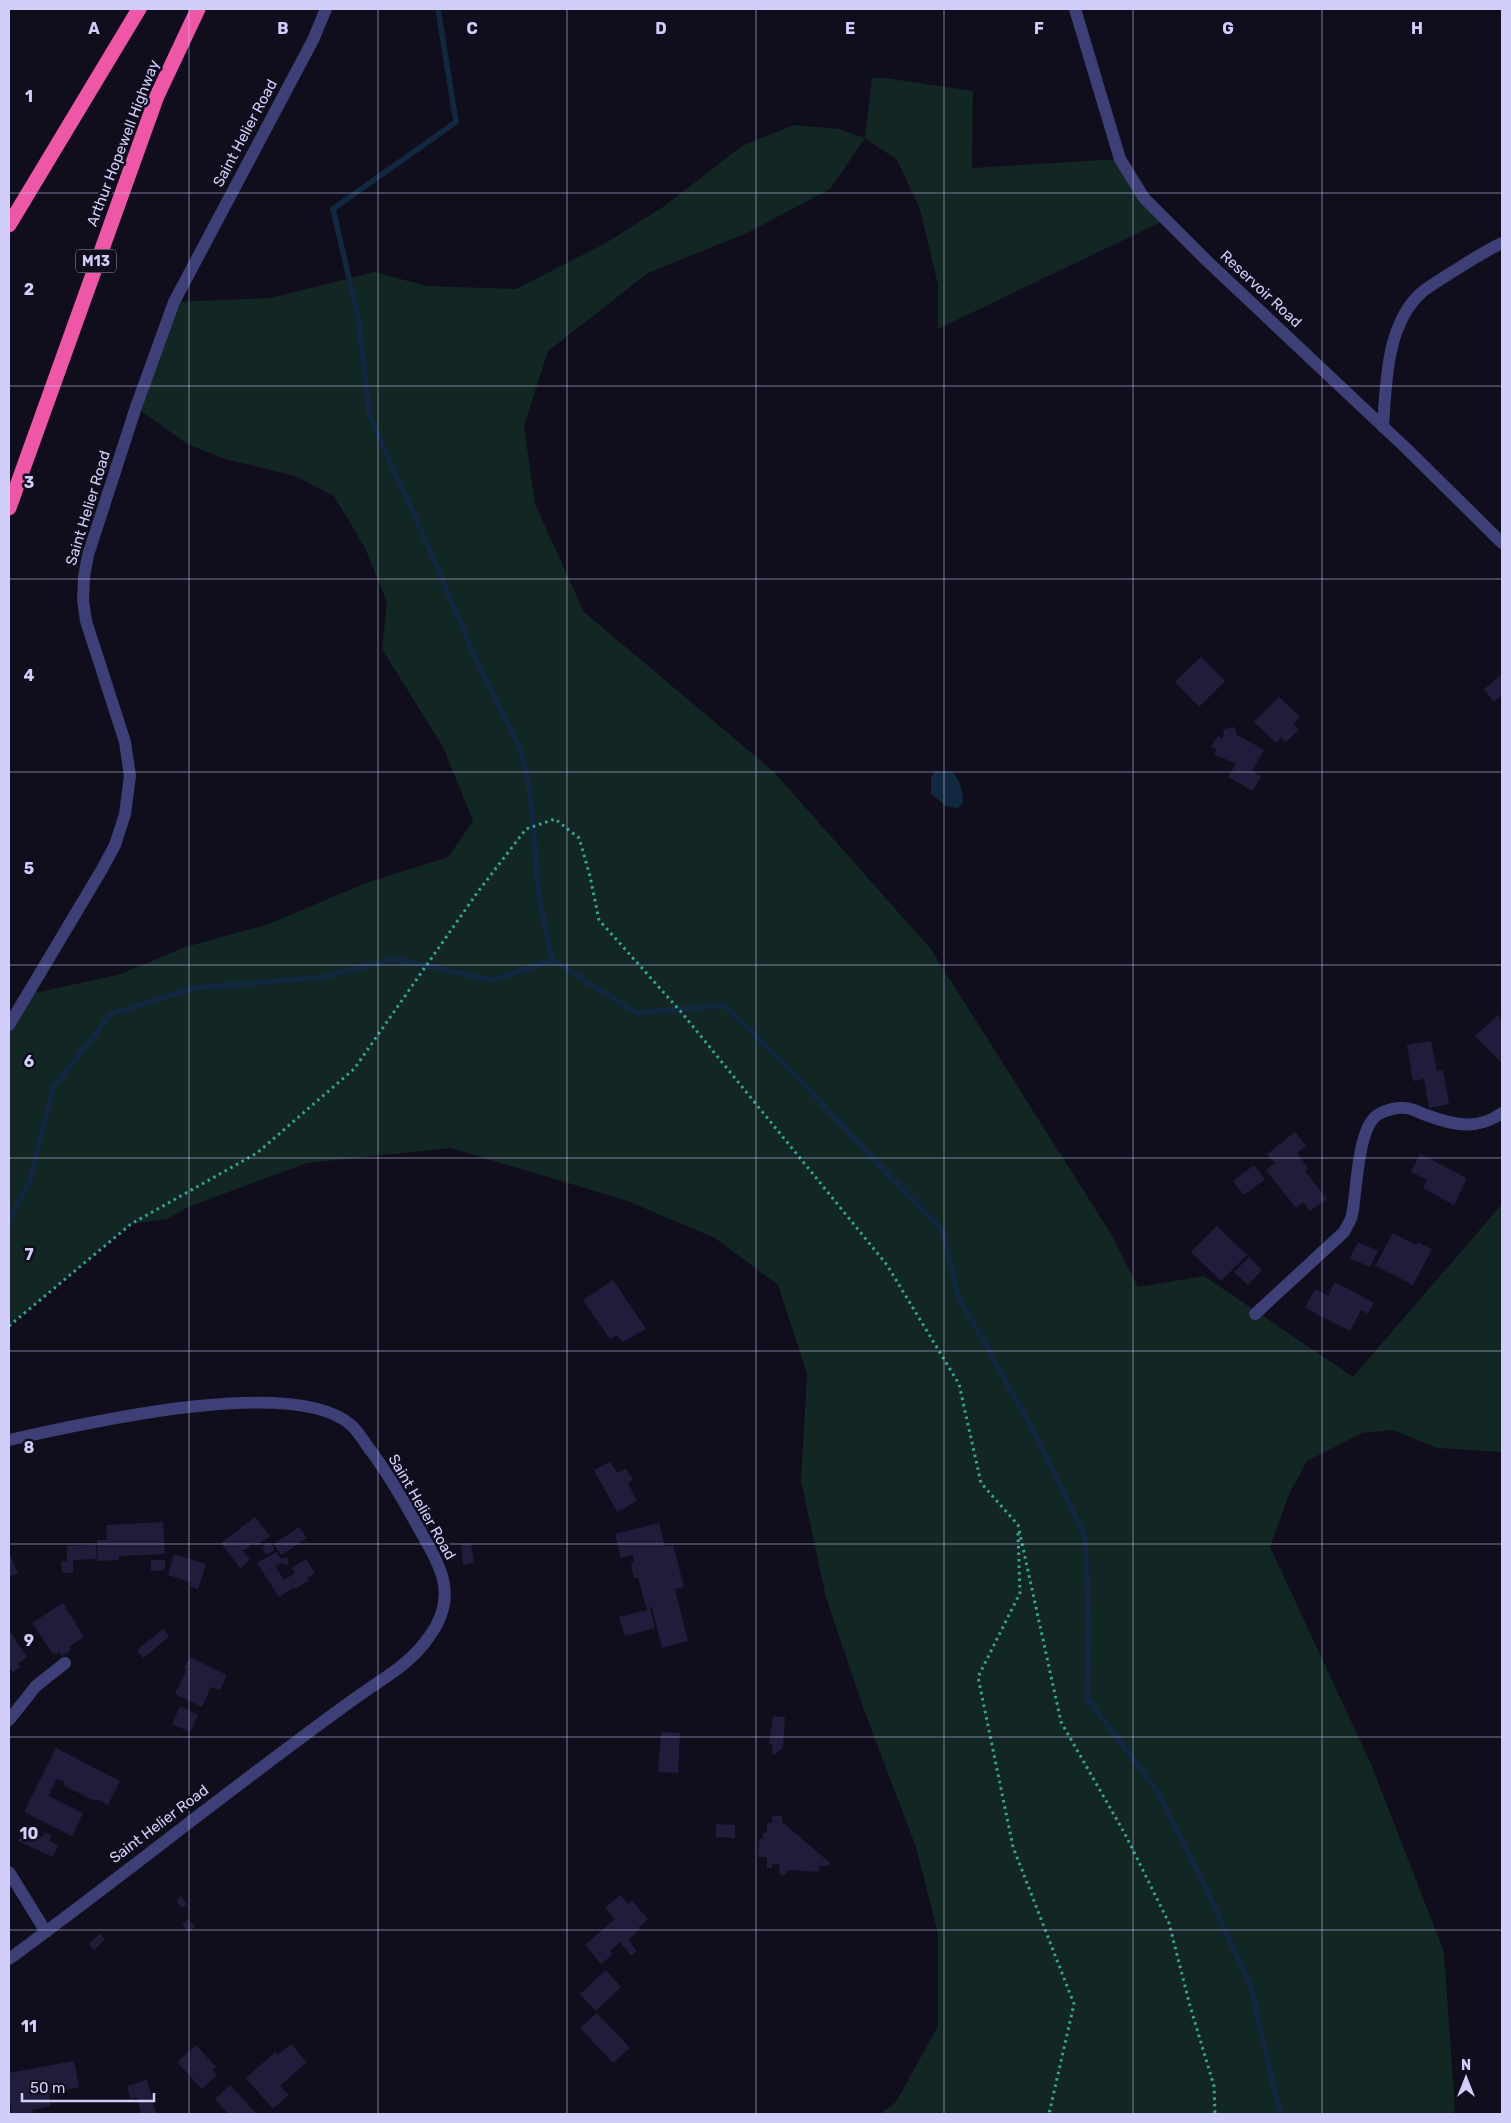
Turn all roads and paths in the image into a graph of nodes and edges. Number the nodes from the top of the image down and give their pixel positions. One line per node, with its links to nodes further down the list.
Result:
1 (138, 9): 5 (highway)
2 (326, 9): 10 (street, Saint Helier Road)
3 (1074, 9): 7 (street, Reservoir Road)
4 (195, 14): 8 (highway, Arthur Hopewell Highway / M13)
5 (9, 225)
6 (1502, 243): 7 (street)
7 (1383, 427): 9 (street, Reservoir Road)
8 (9, 508)
9 (1502, 543)
10 (9, 1025)
11 (1502, 1113): 12 (street)
12 (1255, 1314)
13 (9, 1326): 15 (path)
14 (9, 1440): 19 (street, Saint Helier Road)
15 (1018, 1525): 21 (path); 22 (path)
16 (65, 1663): 17 (street)
17 (9, 1720)
18 (9, 1872): 19 (street)
19 (46, 1932): 20 (street, Saint Helier Road)
20 (9, 1959)
21 (1049, 2114)
22 (1215, 2114)

